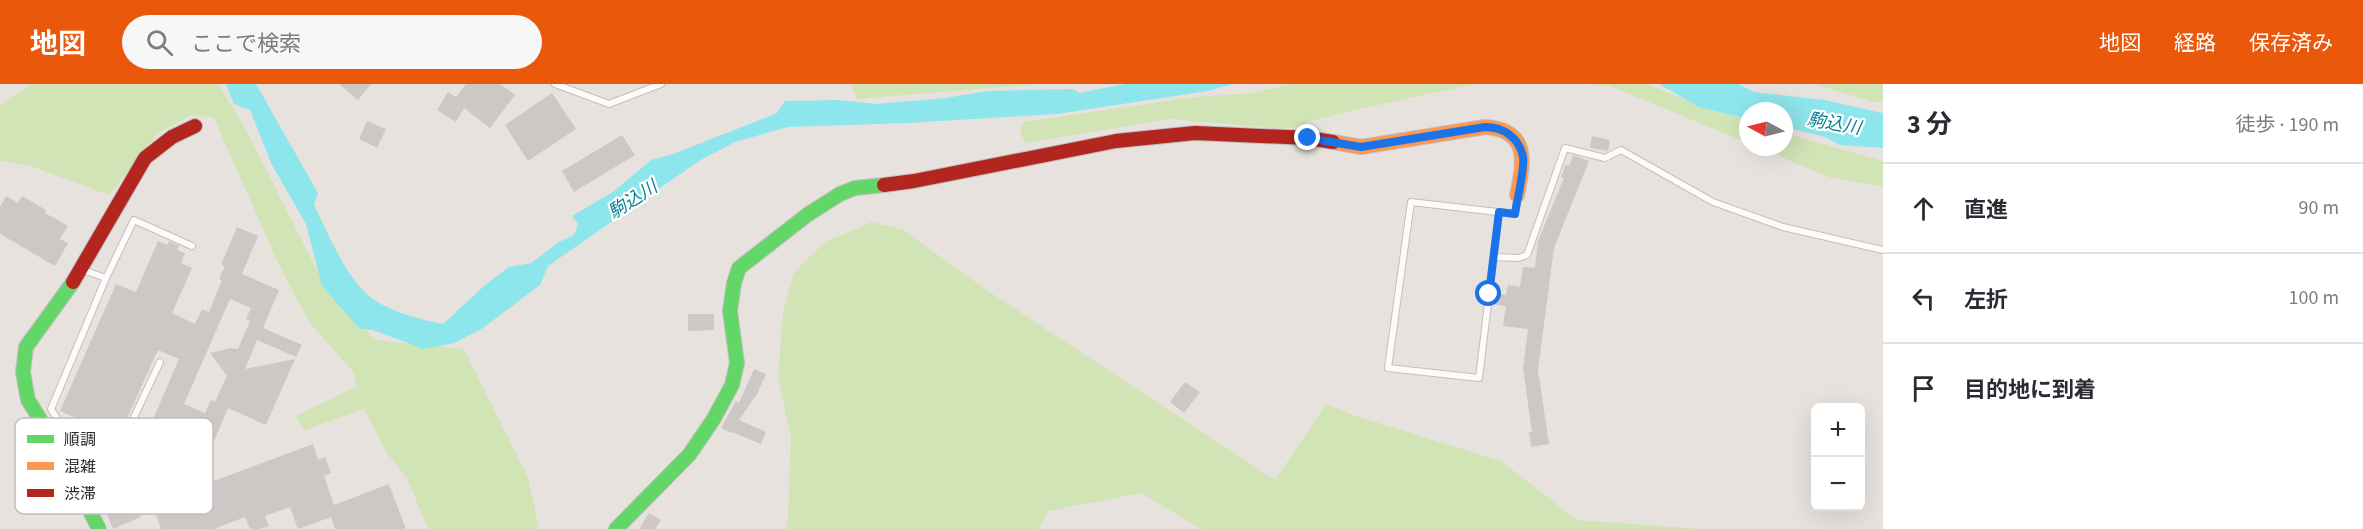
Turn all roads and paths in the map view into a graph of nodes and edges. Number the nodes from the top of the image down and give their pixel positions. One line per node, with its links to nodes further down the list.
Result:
1 (555, 84): 2 (lane)
2 (661, 84)
3 (195, 126): 9 (street)
4 (1517, 195): 5 (lane); 17 (street)
5 (1499, 212): 8 (lane); 8 (lane)
6 (192, 246): 10 (lane)
7 (1883, 250): 8 (lane)
8 (1494, 257)
9 (82, 270): 10 (lane); 12 (street)
10 (105, 278): 13 (lane)
11 (160, 362): 14 (lane)
12 (39, 418)
13 (57, 418)
14 (134, 418)
15 (91, 514): 16 (street)
16 (99, 529)
17 (616, 529)

